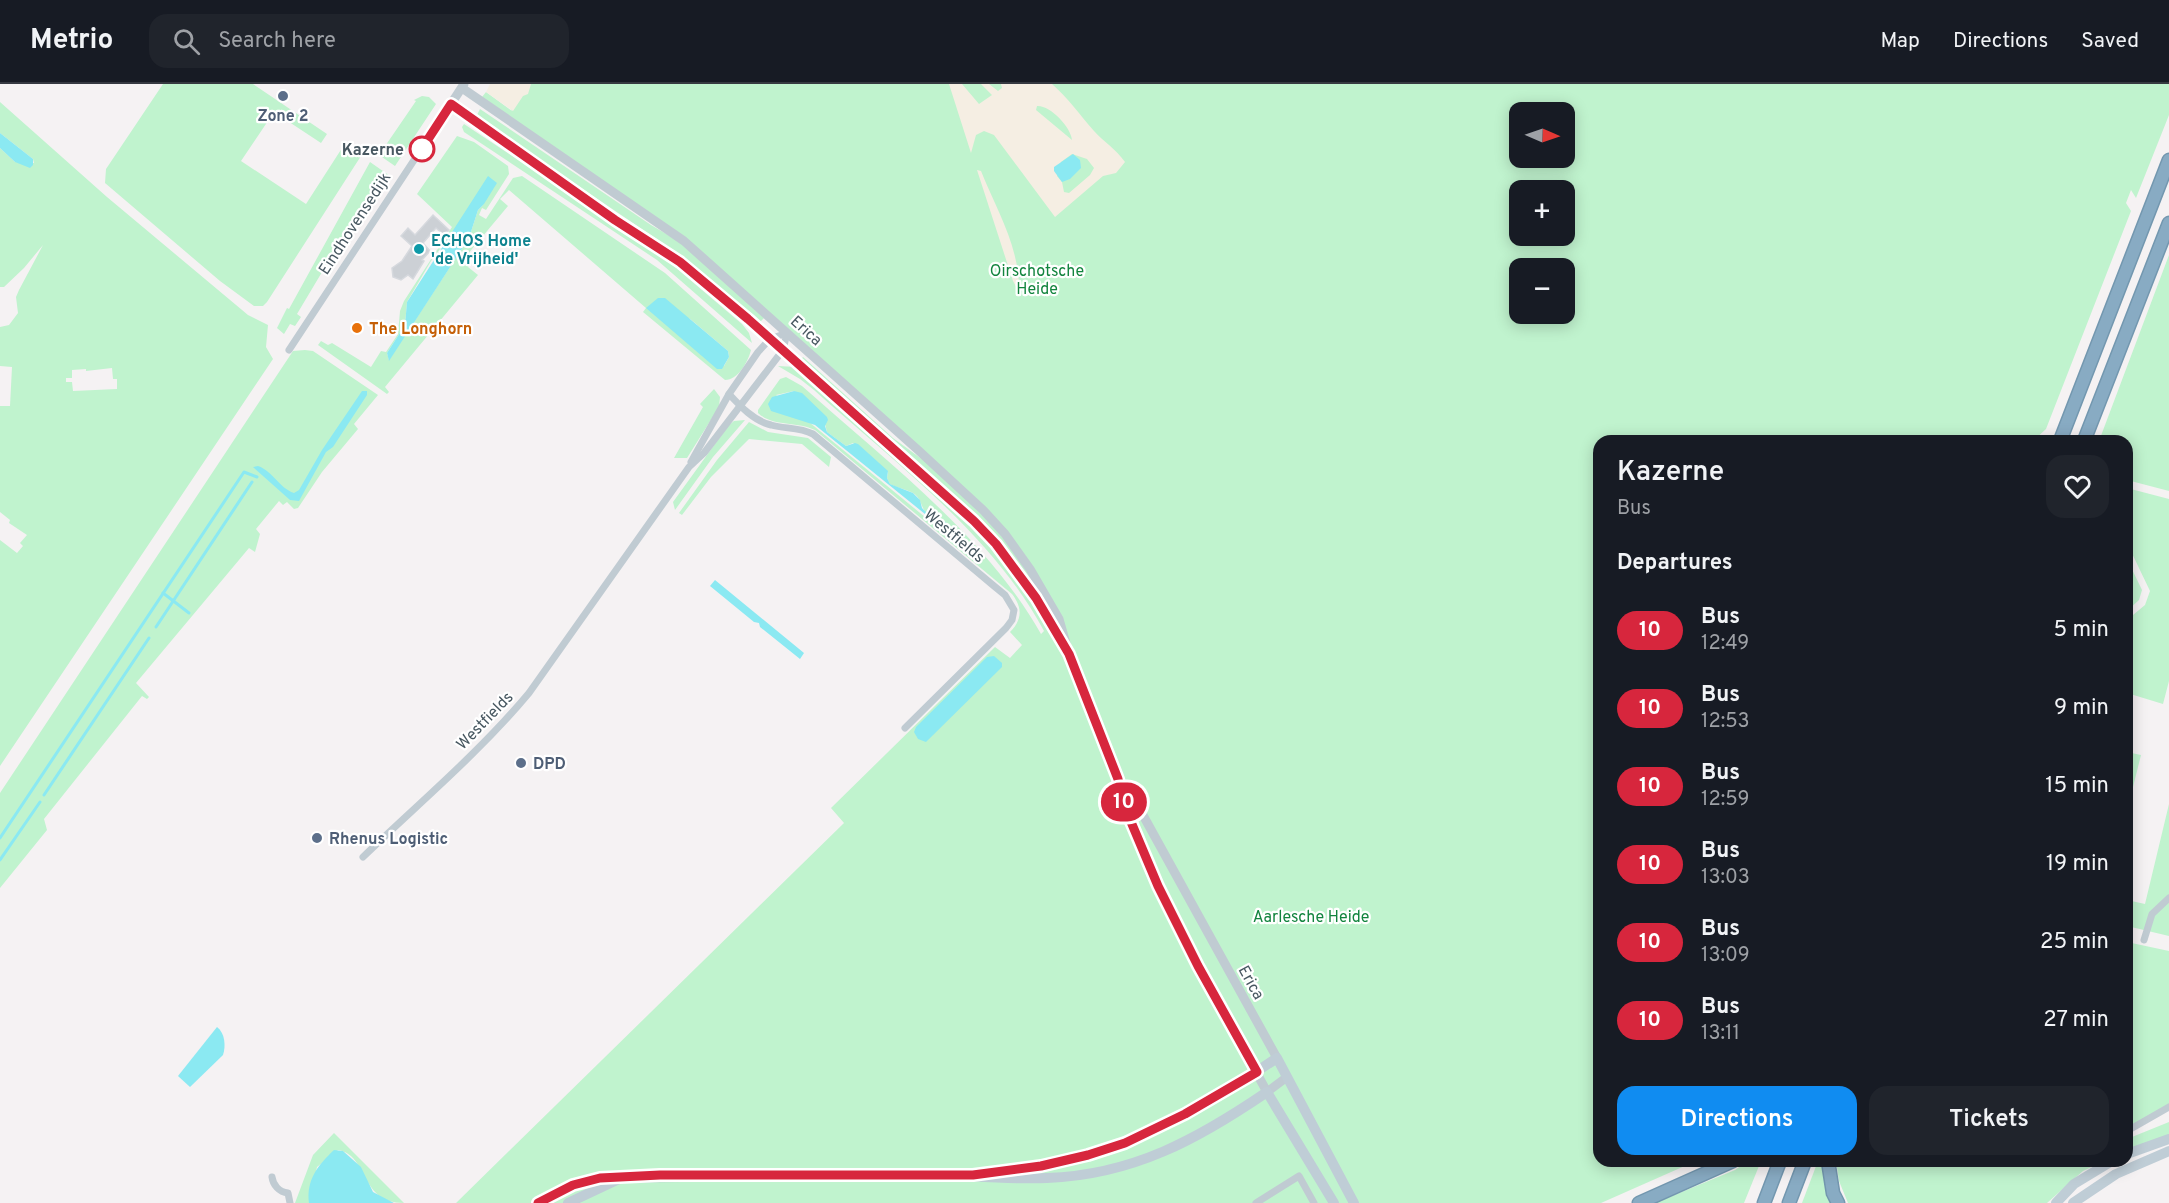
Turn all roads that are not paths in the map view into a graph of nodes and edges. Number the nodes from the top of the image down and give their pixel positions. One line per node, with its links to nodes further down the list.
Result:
1 (463, 86): 2 (street, Eindhovensedijk); 5 (street, Erica)
2 (451, 104): 6 (street, Erica); 7 (street, Eindhovensedijk)
3 (2169, 160): 11 (highway)
4 (2169, 223): 12 (highway)
5 (787, 333): 6 (street); 8 (street, Westfields); 14 (street, Erica)
6 (770, 339): 8 (street, Erica); 9 (street, Westfields)
7 (289, 350)
8 (783, 350): 10 (street, Westfields); 14 (street, Erica)
9 (729, 394): 10 (street, Westfields); 13 (street, Westfields)
10 (738, 405): 13 (street, Westfields); 15 (street, Westfields)
11 (2062, 435)
12 (2086, 435)
13 (689, 468): 17 (street, Westfields)
14 (1069, 654): 16 (street, Erica)
15 (905, 728)
16 (1118, 779): 20 (street, Erica); 21 (street, Erica)
17 (363, 857)
18 (2169, 898): 19 (street)
19 (2144, 940)
20 (1277, 1058): 21 (main road); 22 (main road, Erica)
21 (1257, 1072): 23 (street, Erica); 36 (main road)
22 (1287, 1077): 23 (street); 45 (main road, Erica)
23 (1267, 1092): 36 (main road); 44 (main road, Erica)
24 (2169, 1107): 25 (street)
25 (2133, 1128)
26 (2169, 1139): 28 (main road)
27 (2169, 1151): 35 (main road)
28 (2133, 1152)
29 (1720, 1167): 46 (highway)
30 (1778, 1167): 47 (highway)
31 (1803, 1167): 48 (highway)
32 (1829, 1167): 49 (highway)
33 (2102, 1167): 50 (main road)
34 (2132, 1167): 51 (main road)
35 (2133, 1167)
36 (973, 1175): 38 (main road)
37 (272, 1177): 39 (street)
38 (622, 1178): 40 (main road); 41 (main road)
39 (290, 1203)
40 (538, 1203)
41 (568, 1203)
42 (1256, 1203): 43 (street)
43 (1314, 1203)
44 (1334, 1203)
45 (1354, 1203)
46 (1639, 1203)
47 (1764, 1203)
48 (1789, 1203)
49 (1838, 1203)
50 (2056, 1203)
51 (2073, 1203)

